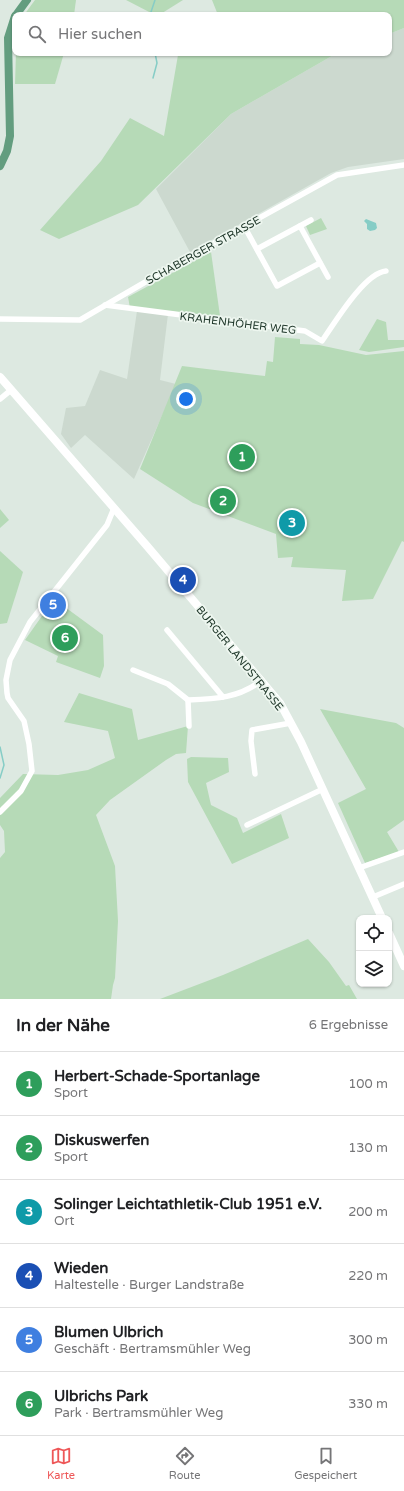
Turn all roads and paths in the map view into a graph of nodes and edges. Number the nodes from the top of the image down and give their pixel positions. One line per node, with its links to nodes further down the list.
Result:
1 (27, 0): 2 (main road)
2 (18, 12)
3 (12, 25): 5 (main road)
4 (404, 165): 7 (street, SCHABERGER STRASSE)
5 (0, 166)
6 (311, 220): 8 (street)
7 (244, 226): 9 (street); 13 (street, SCHABERGER STRASSE)
8 (300, 226): 9 (street); 10 (street)
9 (257, 249): 10 (street)
10 (320, 263): 12 (street)
11 (386, 271): 13 (street, KRAHENHÖHER WEG)
12 (328, 276)
13 (105, 305): 14 (street, SCHABERGER STRASSE)
14 (0, 319)
15 (0, 377): 16 (main road, BURGER LANDSTRASSE)
16 (11, 390): 17 (street); 18 (main road, BURGER LANDSTRASSE)
17 (0, 399)
18 (114, 508): 21 (main road, BURGER LANDSTRASSE); 28 (street)
19 (167, 630): 22 (street)
20 (133, 670): 23 (street)
21 (262, 680): 22 (street); 24 (main road, BURGER LANDSTRASSE)
22 (223, 697): 23 (street)
23 (188, 700): 25 (street)
24 (291, 723): 26 (street); 27 (main road, BURGER LANDSTRASSE)
25 (189, 726)
26 (254, 774)
27 (323, 789): 29 (street); 31 (main road, BURGER LANDSTRASSE)
28 (0, 812)
29 (247, 825)
30 (404, 852): 31 (street)
31 (359, 868): 33 (main road, BURGER LANDSTRASSE)
32 (404, 884): 33 (street)
33 (373, 897): 34 (main road, BURGER LANDSTRASSE)
34 (381, 915)
35 (392, 940): 36 (main road)
36 (404, 966)

